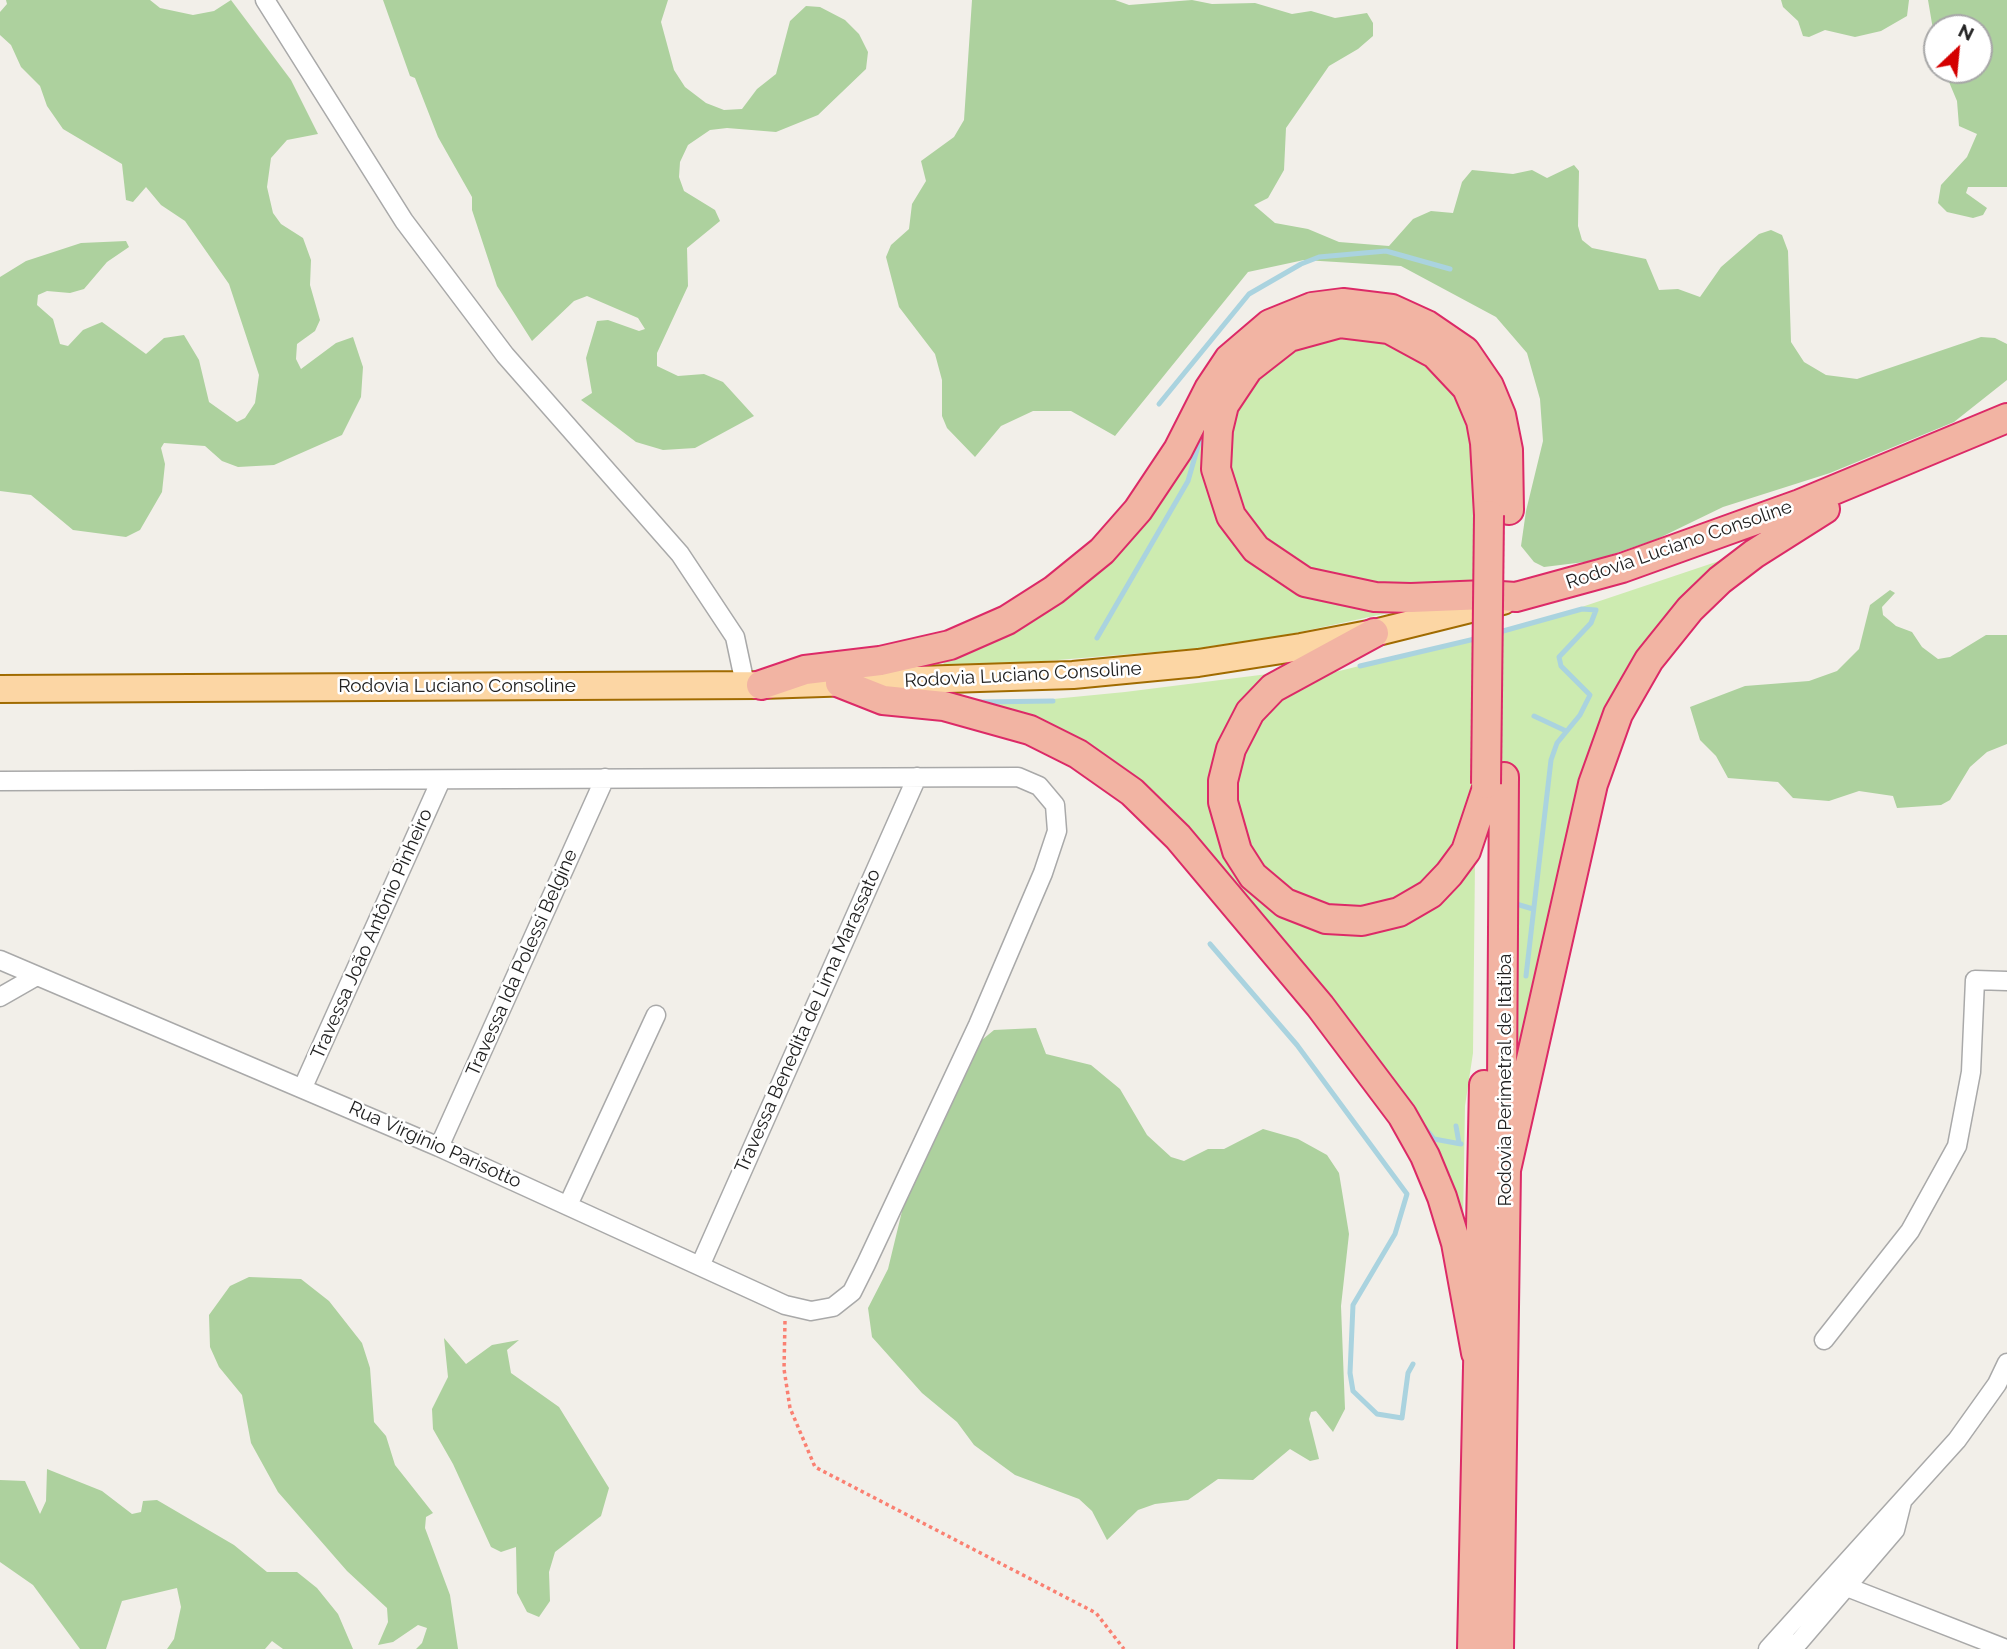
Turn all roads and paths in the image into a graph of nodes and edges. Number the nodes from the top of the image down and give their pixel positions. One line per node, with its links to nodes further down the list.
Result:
1 (265, 0): 8 (street)
2 (2007, 418): 3 (highway, Rodovia Luciano Consoline)
3 (1917, 456): 5 (highway, Rodovia Luciano Consoline); 22 (highway)
4 (1499, 513): 5 (highway); 8 (highway); 14 (highway, Rodovia Perimetral de Itatiba, bridge)
5 (1516, 597): 6 (main road, Rodovia Luciano Consoline)
6 (1374, 633): 7 (main road, Rodovia Luciano Consoline); 14 (highway)
7 (840, 683): 8 (main road, Rodovia Luciano Consoline); 27 (highway)
8 (753, 684): 9 (main road, Rodovia Luciano Consoline)
9 (0, 689)
10 (917, 777): 11 (street); 24 (street, Travessa Benedita de Lima Marassato); 25 (street, Rua Virginio Parisotto)
11 (605, 778): 13 (street); 21 (street, Travessa Ida Polessi Belgine)
12 (0, 780): 13 (street)
13 (441, 780): 20 (street, Travessa João Antônio Pinheiro)
14 (1492, 784): 22 (highway, Rodovia Perimetral de Itatiba); 27 (highway, Rodovia Perimetral de Itatiba)
15 (0, 960): 16 (street, Rua Virginio Parisotto)
16 (35, 977): 18 (street); 20 (street, Rua Virginio Parisotto)
17 (2007, 981): 26 (street)
18 (0, 997)
19 (656, 1015): 23 (street)
20 (303, 1087): 21 (street, Rua Virginio Parisotto)
21 (439, 1147): 23 (street, Rua Virginio Parisotto)
22 (1506, 1170): 33 (highway, Rodovia Perimetral de Itatiba)
23 (568, 1205): 24 (street, Rua Virginio Parisotto)
24 (699, 1266): 25 (street, Rua Virginio Parisotto)
25 (785, 1305): 31 (path)
26 (1824, 1340)
27 (1476, 1353): 32 (highway, Rodovia Perimetral de Itatiba)
28 (2007, 1363): 29 (street)
29 (1902, 1502): 30 (street); 34 (street)
30 (1847, 1587): 35 (street); 36 (street)
31 (1124, 1649)
32 (1472, 1649)
33 (1499, 1649)
34 (1768, 1649)
35 (1784, 1649)
36 (2006, 1649)

